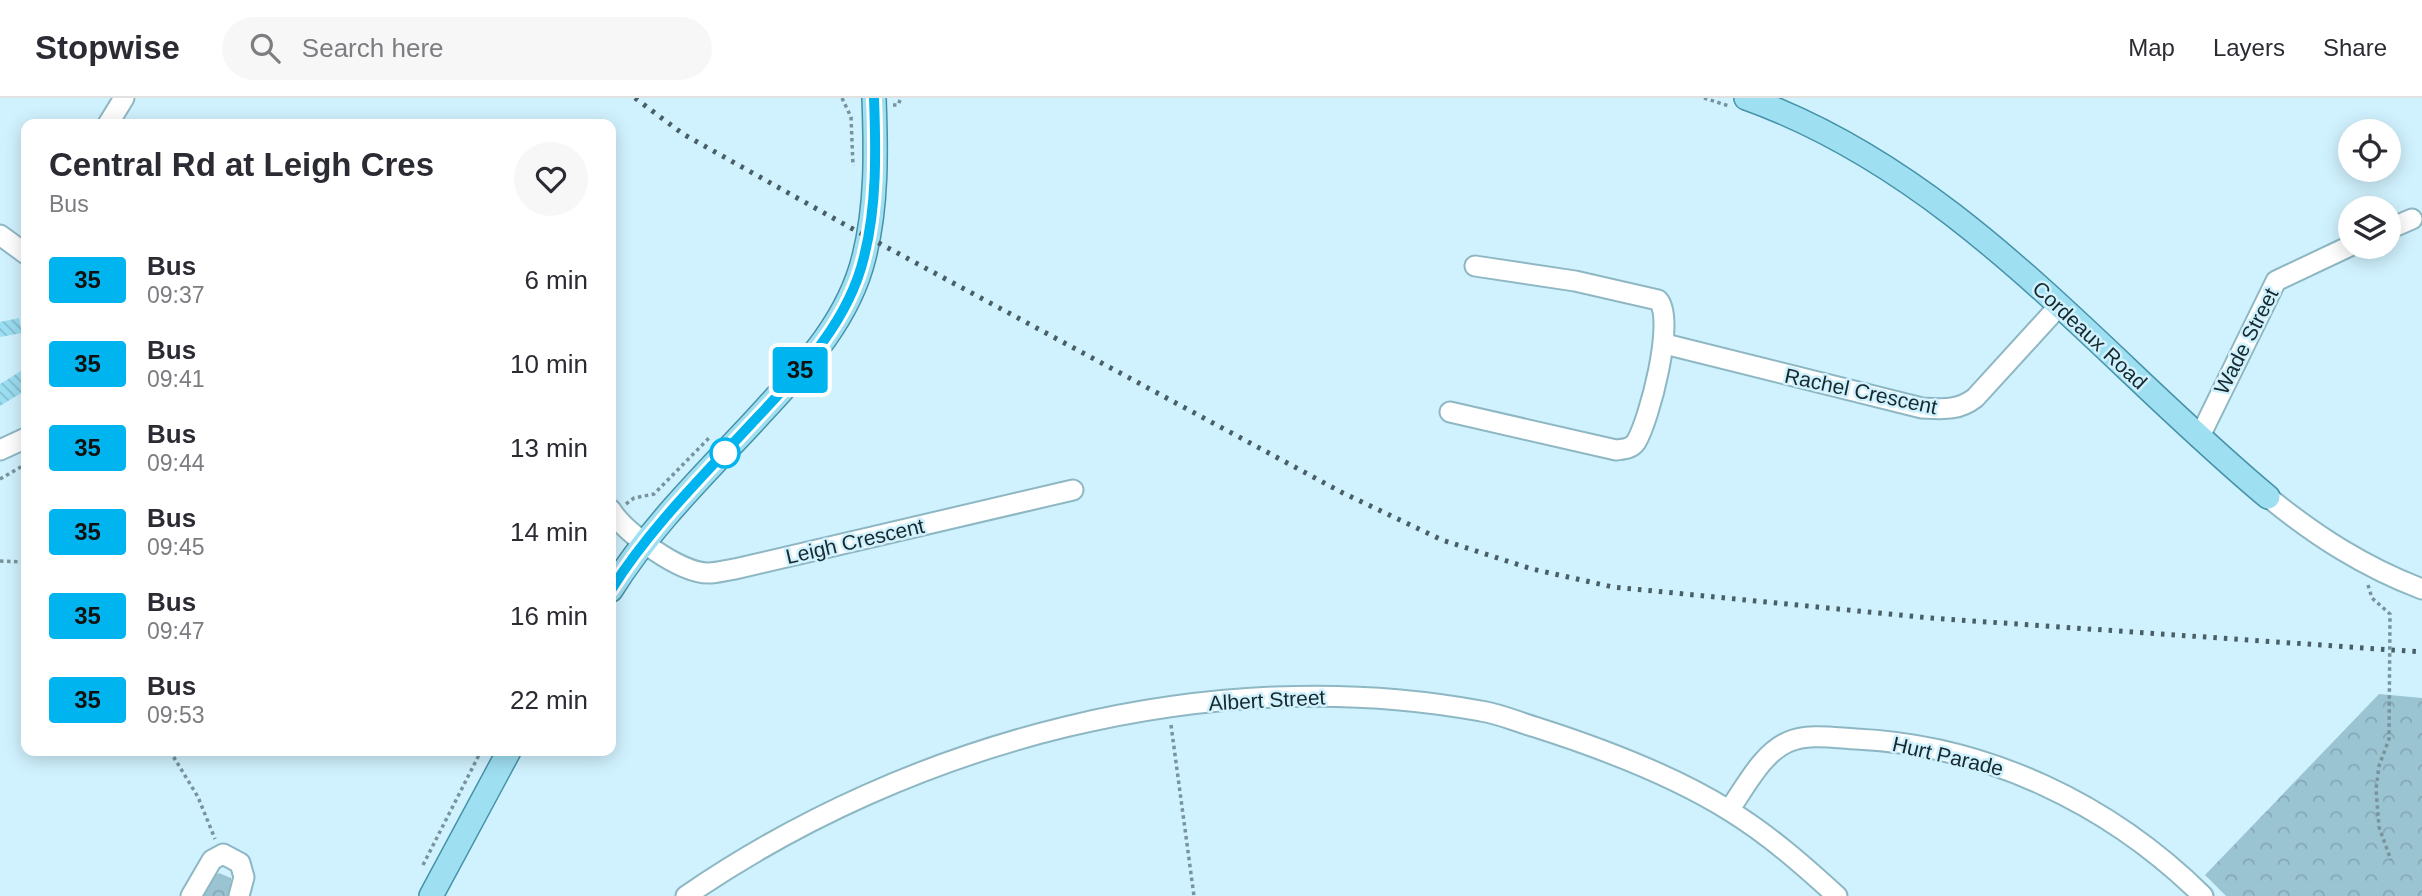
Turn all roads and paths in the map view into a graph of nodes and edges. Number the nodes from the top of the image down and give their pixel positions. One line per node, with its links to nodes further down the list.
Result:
1 (124, 98): 8 (street)
2 (842, 98): 9 (path)
3 (874, 98): 29 (main road)
4 (901, 98): 7 (path)
5 (1704, 98): 6 (path)
6 (1749, 102): 16 (main road, Cordeaux Road)
7 (898, 105)
8 (111, 119)
9 (853, 176)
10 (2412, 219): 11 (street)
11 (2401, 224)
12 (0, 235): 13 (street)
13 (21, 245)
14 (2338, 252): 20 (street, Wade Street)
15 (1475, 266): 17 (street)
16 (2059, 306): 17 (street, Rachel Crescent); 20 (main road, Cordeaux Road)
17 (1665, 344): 18 (street)
18 (1450, 412)
19 (714, 433): 27 (path)
20 (2199, 438): 26 (main road, Cordeaux Road)
21 (21, 440): 22 (street)
22 (0, 450)
23 (21, 467): 24 (path)
24 (0, 479)
25 (1073, 490): 29 (street, Leigh Crescent)
26 (2267, 498): 34 (street, Cordeaux Road)
27 (616, 509)
28 (616, 516): 29 (street, Leigh Crescent)
29 (644, 541): 32 (main road)
30 (0, 561): 31 (path)
31 (21, 562)
32 (616, 583)
33 (2368, 585): 41 (path)
34 (2422, 589)
35 (1168, 707): 39 (street, Albert Street); 46 (street, Albert Street); 47 (path)
36 (173, 756): 40 (path)
37 (478, 756): 42 (path)
38 (506, 756): 45 (main road)
39 (1729, 810): 48 (street, Albert Street); 49 (street, Hurt Parade)
40 (223, 854): 43 (street); 44 (street)
41 (2391, 860)
42 (421, 869)
43 (191, 896)
44 (239, 896)
45 (431, 896)
46 (686, 896)
47 (1194, 896)
48 (1838, 896)
49 (2203, 896)

